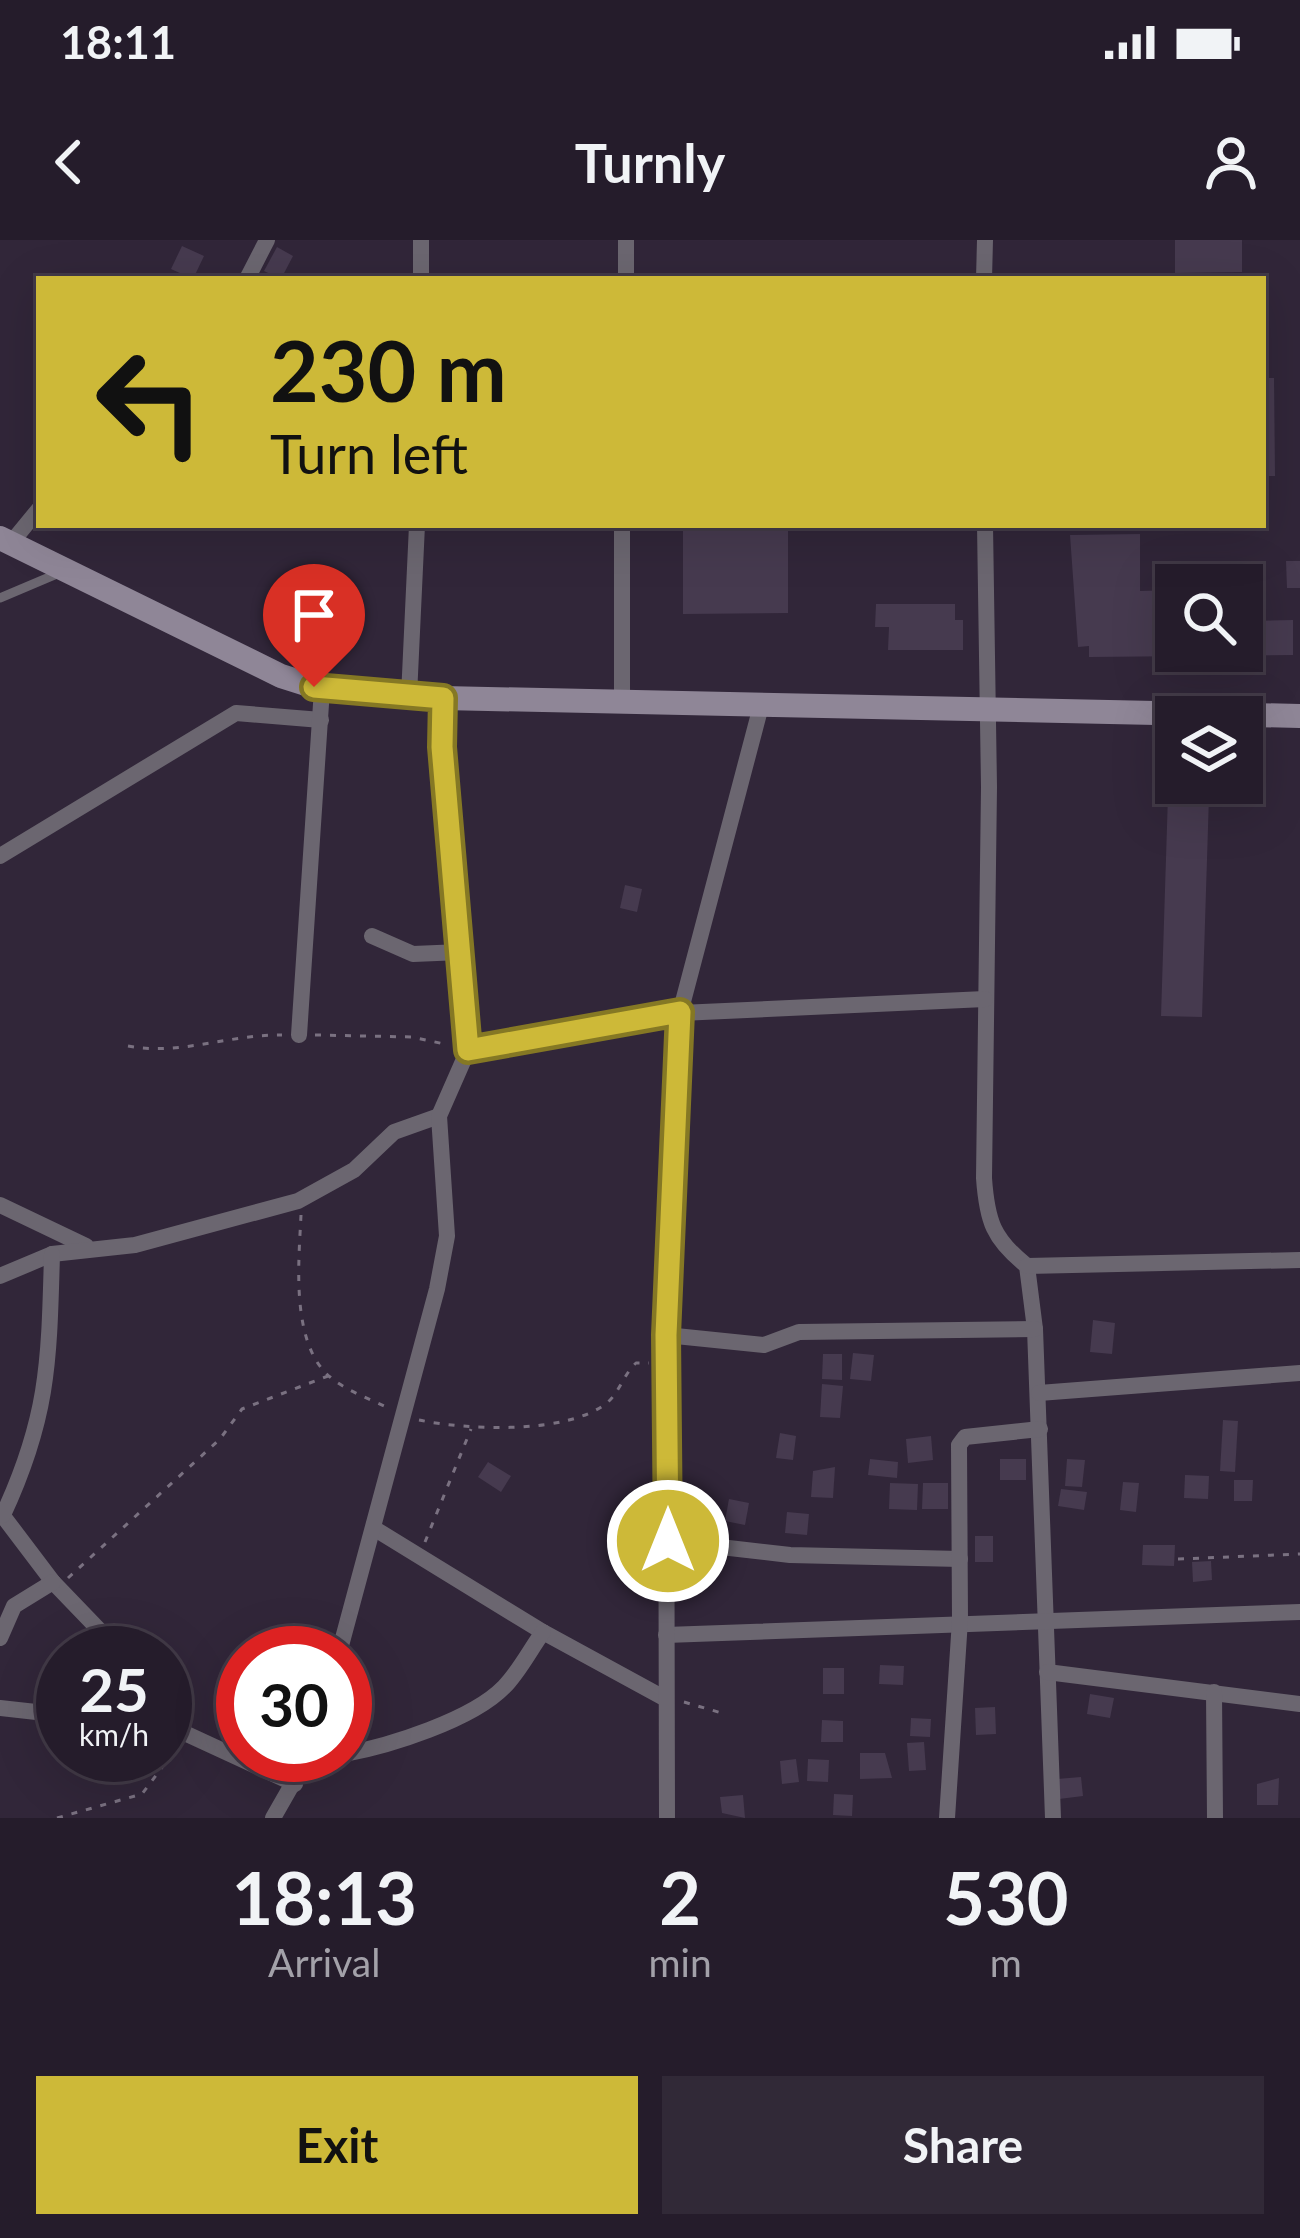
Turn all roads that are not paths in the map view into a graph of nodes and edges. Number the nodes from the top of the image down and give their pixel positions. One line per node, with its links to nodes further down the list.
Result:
1 (267, 240): 5 (street)
2 (421, 240): 6 (street)
3 (626, 240): 7 (street)
4 (986, 240): 8 (street)
5 (249, 276)
6 (421, 276)
7 (626, 276)
8 (984, 276)
9 (36, 512): 13 (street)
10 (418, 528): 17 (street)
11 (622, 528): 19 (street)
12 (985, 528): 21 (street)
13 (5, 541): 14 (street)
14 (64, 571): 15 (lane); 16 (street)
15 (0, 598)
16 (322, 689): 17 (street); 23 (street)
17 (409, 696): 18 (street)
18 (443, 698): 19 (street); 26 (street)
19 (622, 703): 20 (street)
20 (761, 706): 21 (street); 28 (street)
21 (987, 710): 22 (street); 27 (street)
22 (1300, 716)
23 (321, 720): 24 (street); 29 (street)
24 (0, 856)
25 (372, 936): 26 (street)
26 (461, 952): 30 (street)
27 (986, 999): 28 (street); 36 (street)
28 (680, 1012): 30 (street); 39 (street)
29 (298, 1035)
30 (468, 1050): 31 (street)
31 (439, 1116): 33 (street); 44 (street)
32 (0, 1205): 33 (street)
33 (87, 1247): 34 (street)
34 (52, 1254): 37 (street); 43 (street)
35 (1300, 1260): 36 (street)
36 (1028, 1266): 38 (street)
37 (0, 1276)
38 (1035, 1329): 39 (street); 41 (street)
39 (666, 1335): 45 (street)
40 (1300, 1373): 41 (street)
41 (1040, 1393): 42 (street)
42 (1040, 1429): 46 (street); 49 (street)
43 (2, 1514): 47 (street)
44 (375, 1529): 52 (street); 53 (street)
45 (668, 1541): 46 (street); 54 (street)
46 (960, 1559): 50 (street)
47 (56, 1585): 51 (street); 55 (street)
48 (1300, 1612): 49 (street)
49 (1047, 1619): 50 (street); 56 (street)
50 (960, 1621): 54 (street); 67 (street)
51 (95, 1626)
52 (347, 1626)
53 (543, 1632): 58 (street); 63 (street)
54 (666, 1635): 58 (street)
55 (0, 1638)
56 (1047, 1672): 57 (street); 68 (street)
57 (1214, 1692): 59 (street); 69 (street)
58 (664, 1698): 66 (street)
59 (1300, 1704)
60 (0, 1708): 61 (street)
61 (36, 1712)
62 (192, 1733): 64 (street)
63 (372, 1746)
64 (295, 1784): 65 (street)
65 (273, 1818)
66 (667, 1818)
67 (946, 1818)
68 (1053, 1818)
69 (1215, 1818)

